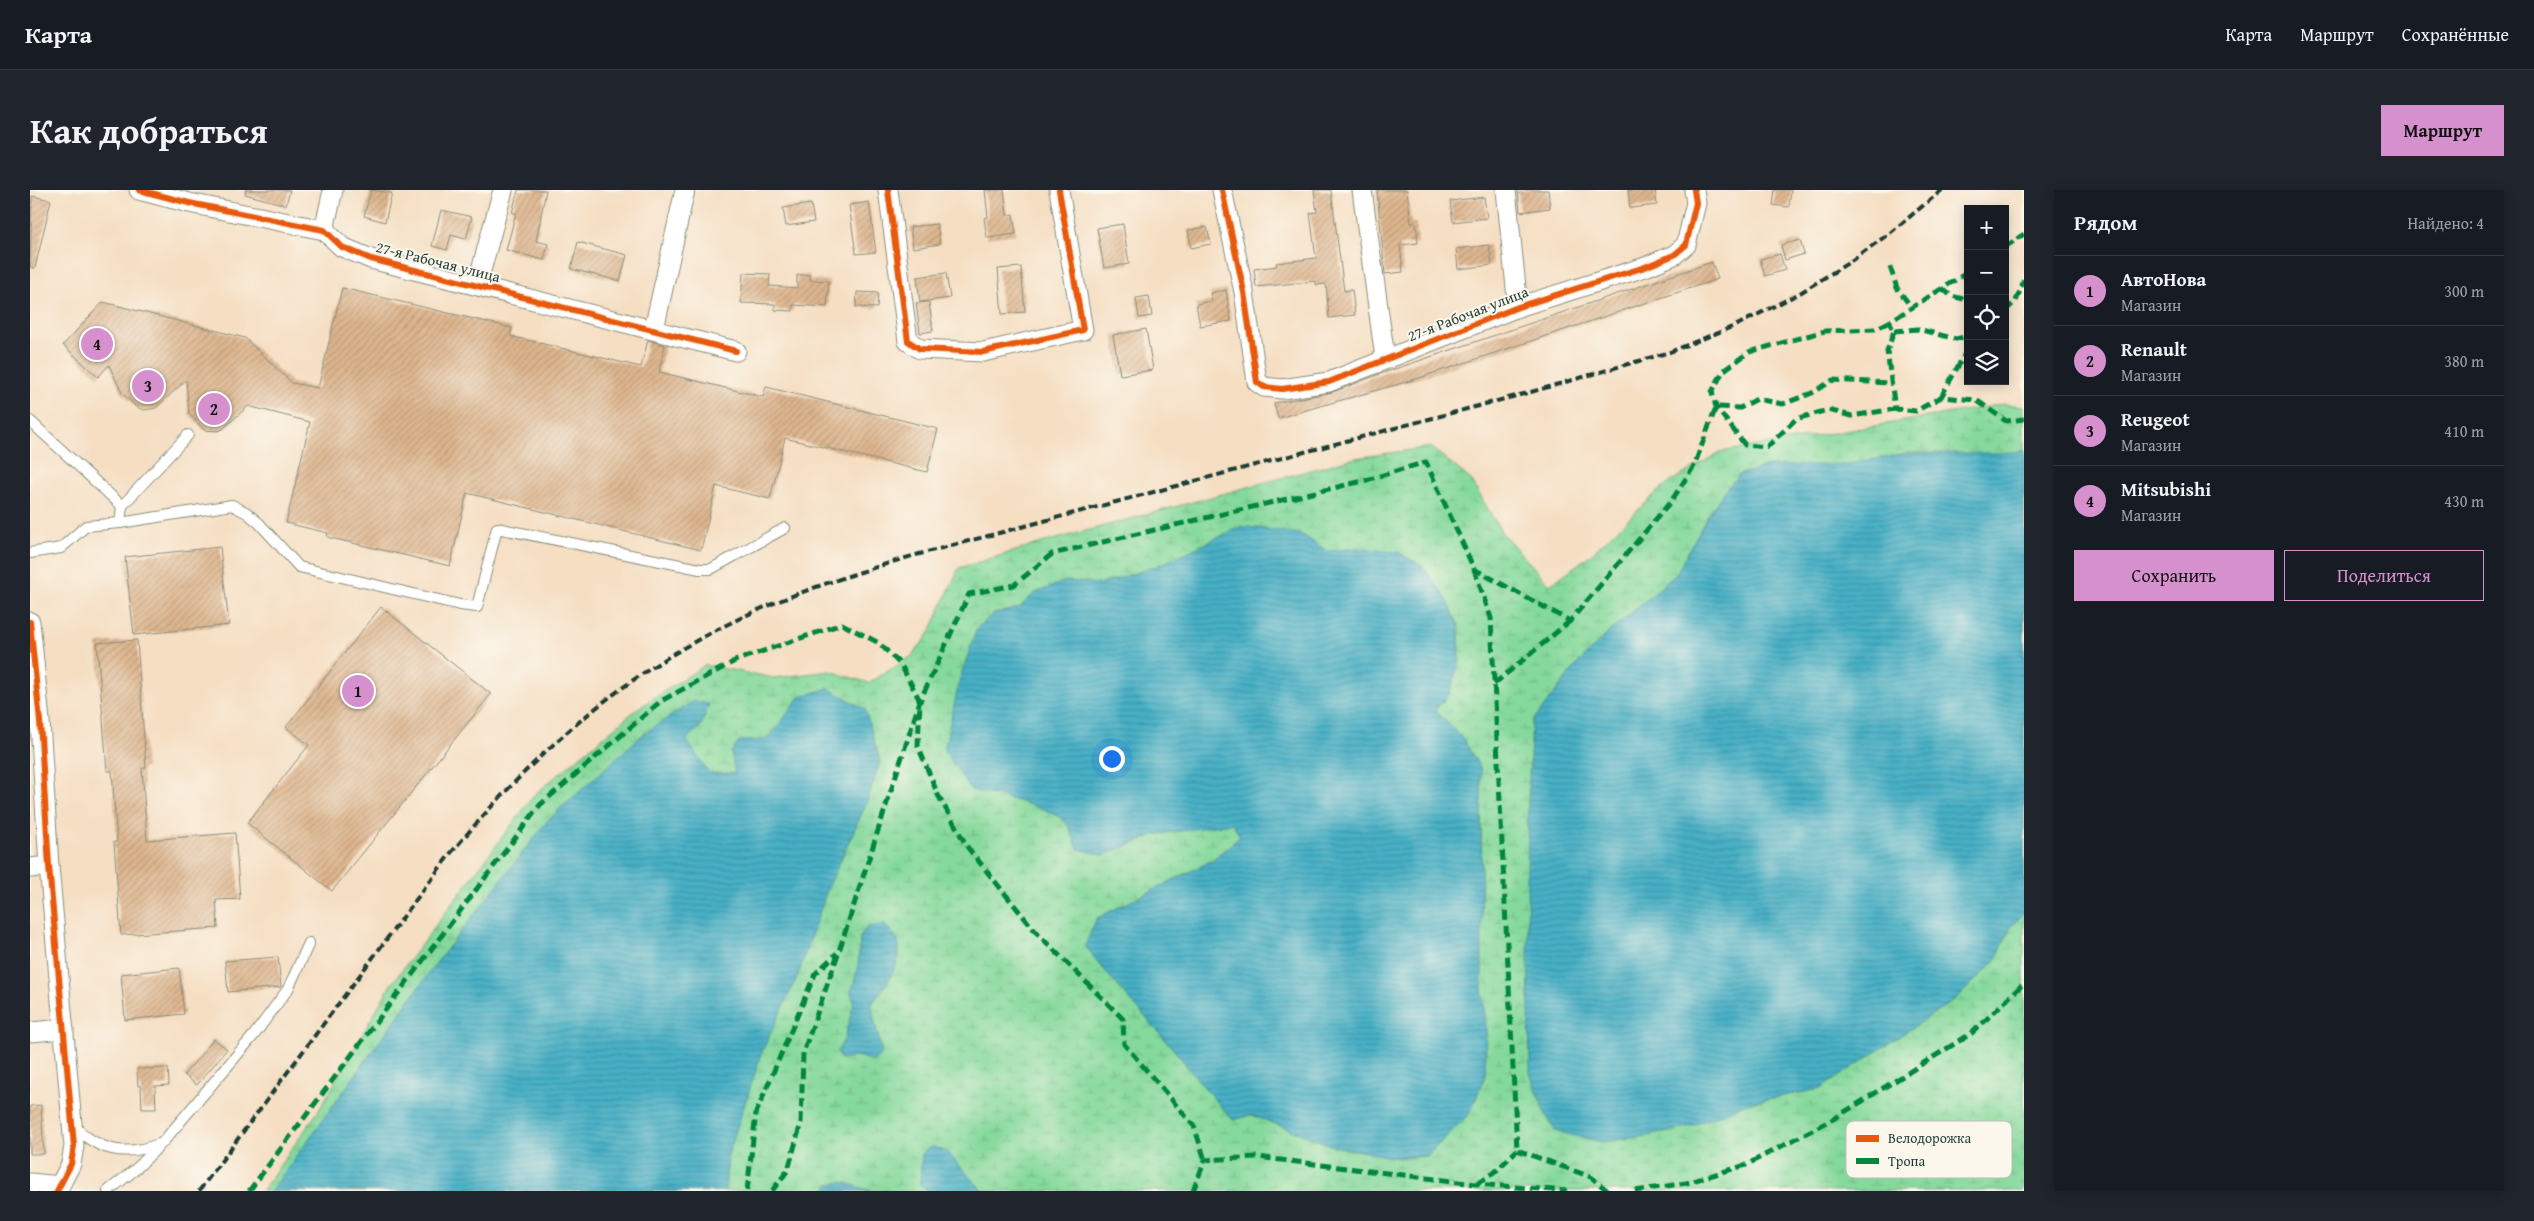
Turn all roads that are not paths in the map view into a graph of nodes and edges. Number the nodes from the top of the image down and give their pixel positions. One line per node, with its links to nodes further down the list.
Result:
1 (139, 190): 11 (street)
2 (333, 190): 11 (street)
3 (503, 190): 12 (street)
4 (685, 190): 14 (street)
5 (888, 190): 6 (street)
6 (1059, 190)
7 (1222, 190): 16 (street, 27-я Рабочая улица)
8 (1362, 190): 16 (street)
9 (1506, 190): 13 (street)
10 (1694, 190): 13 (street, 27-я Рабочая улица)
11 (324, 230): 12 (street, 27-я Рабочая улица)
12 (477, 286): 14 (street, 27-я Рабочая улица)
13 (1518, 307): 16 (street, 27-я Рабочая улица)
14 (654, 329): 15 (street, 27-я Рабочая улица)
15 (736, 351)
16 (1385, 358)
17 (30, 421): 19 (lane)
18 (188, 435): 19 (lane)
19 (122, 506): 20 (lane)
20 (120, 523): 21 (lane); 22 (lane)
21 (785, 528)
22 (30, 552)
23 (30, 622): 24 (street)
24 (35, 722): 25 (street)
25 (39, 867): 27 (street)
26 (309, 943): 30 (lane)
27 (64, 1029): 28 (street); 29 (street)
28 (30, 1032)
29 (72, 1124): 30 (lane); 32 (street)
30 (162, 1143): 33 (lane)
31 (30, 1183): 32 (street)
32 (58, 1188)
33 (108, 1191)

